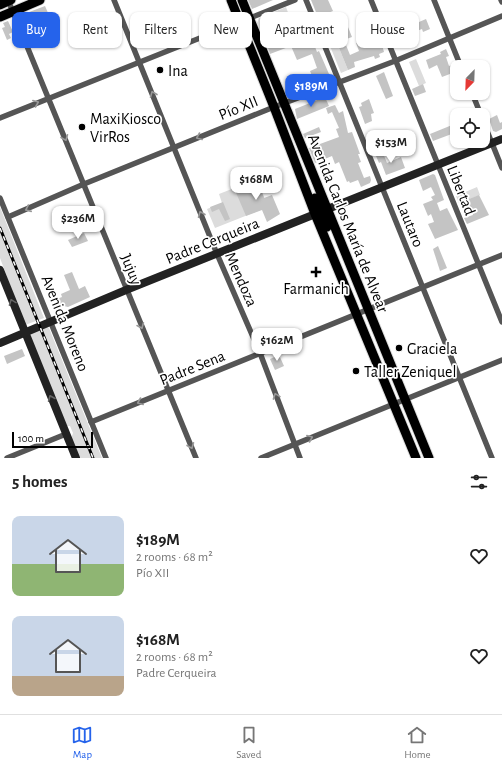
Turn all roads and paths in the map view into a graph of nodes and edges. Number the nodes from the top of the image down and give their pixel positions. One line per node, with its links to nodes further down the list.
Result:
1 (40, 0): 11 (main road)
2 (114, 0): 23 (street, Mendoza)
3 (231, 0): 12 (main road, Avenida Carlos María de Alvear)
4 (236, 0): 13 (main road, Avenida Carlos María de Alvear)
5 (242, 0): 14 (main road, Avenida Carlos María de Alvear)
6 (295, 0): 15 (street)
7 (306, 0): 24 (street, Lautaro)
8 (371, 0): 22 (street, Libertad)
9 (434, 0): 18 (street)
10 (7, 1): 11 (street, Jujuy)
11 (13, 11): 17 (main road); 25 (street, Jujuy)
12 (239, 12)
13 (241, 12)
14 (243, 12)
15 (252, 16)
16 (502, 16): 18 (street, Pío XII)
17 (0, 17)
18 (449, 37): 21 (street); 22 (street, Pío XII)
19 (199, 38): 23 (street)
20 (252, 39): 26 (main road, Avenida Carlos María de Alvear)
21 (458, 60)
22 (395, 61): 24 (street, Pío XII); 32 (street, Libertad)
23 (140, 62): 25 (street); 31 (street, Mendoza, one-way to 23)
24 (340, 83): 26 (street, Pío XII); 35 (street, Lautaro)
25 (49, 98): 27 (street, one-way to 25); 34 (street, Jujuy, one-way to 34)
26 (279, 105): 31 (street, Pío XII, one-way to 31); 37 (main road, Avenida Carlos María de Alvear)
27 (0, 118)
28 (490, 138): 30 (street)
29 (502, 139): 30 (street, Padre Cerqueira)
30 (492, 143): 32 (street, Padre Cerqueira); 33 (street)
31 (174, 147): 34 (street, Pío XII); 39 (street, Mendoza, one-way to 31)
32 (438, 165): 35 (street, Padre Cerqueira); 41 (street, Libertad)
33 (502, 168)
34 (84, 184): 38 (street, Pío XII, one-way to 38); 44 (street, Jujuy)
35 (382, 187): 37 (street, Padre Cerqueira); 43 (street, Lautaro)
36 (0, 198): 38 (street, Avenida Moreno)
37 (321, 212): 39 (street, Padre Cerqueira); 45 (main road, Avenida Carlos María de Alvear)
38 (8, 217): 46 (street, Avenida Moreno)
39 (216, 254): 44 (street, Padre Cerqueira); 50 (street, Mendoza)
40 (502, 255): 41 (street, Padre Sena)
41 (479, 265): 43 (street, Padre Sena); 47 (street, Libertad)
42 (0, 270): 48 (street, one-way to 42)
43 (424, 288): 45 (street, Padre Sena); 52 (street, Lautaro)
44 (126, 290): 46 (street, Padre Cerqueira); 53 (street, Jujuy, one-way to 53)
45 (363, 312): 50 (street, Padre Sena); 54 (main road, Avenida Carlos María de Alvear)
46 (50, 322): 48 (street, Padre Cerqueira); 55 (street, Avenida Moreno)
47 (502, 322)
48 (24, 333): 49 (street, Padre Cerqueira); 56 (street, one-way to 48)
49 (0, 343)
50 (260, 353): 53 (street, Padre Sena); 57 (street, Mendoza, one-way to 50)
51 (502, 360): 52 (street)
52 (460, 378): 54 (street); 67 (street, Lautaro)
53 (168, 391): 55 (street, Padre Sena, one-way to 55); 61 (street, Jujuy, one-way to 61)
54 (400, 402): 57 (street, one-way to 54); 64 (main road, Avenida Carlos María de Alvear); 65 (main road, Avenida Carlos María de Alvear); 66 (main road, Avenida Carlos María de Alvear)
55 (91, 422): 60 (street, Avenida Moreno)
56 (66, 434): 58 (street); 59 (street)
57 (294, 444): 62 (street); 63 (street, Mendoza)
58 (7, 458)
59 (76, 458)
60 (106, 458)
61 (196, 458)
62 (261, 458)
63 (300, 458)
64 (416, 458)
65 (422, 458)
66 (429, 458)
67 (492, 458)

